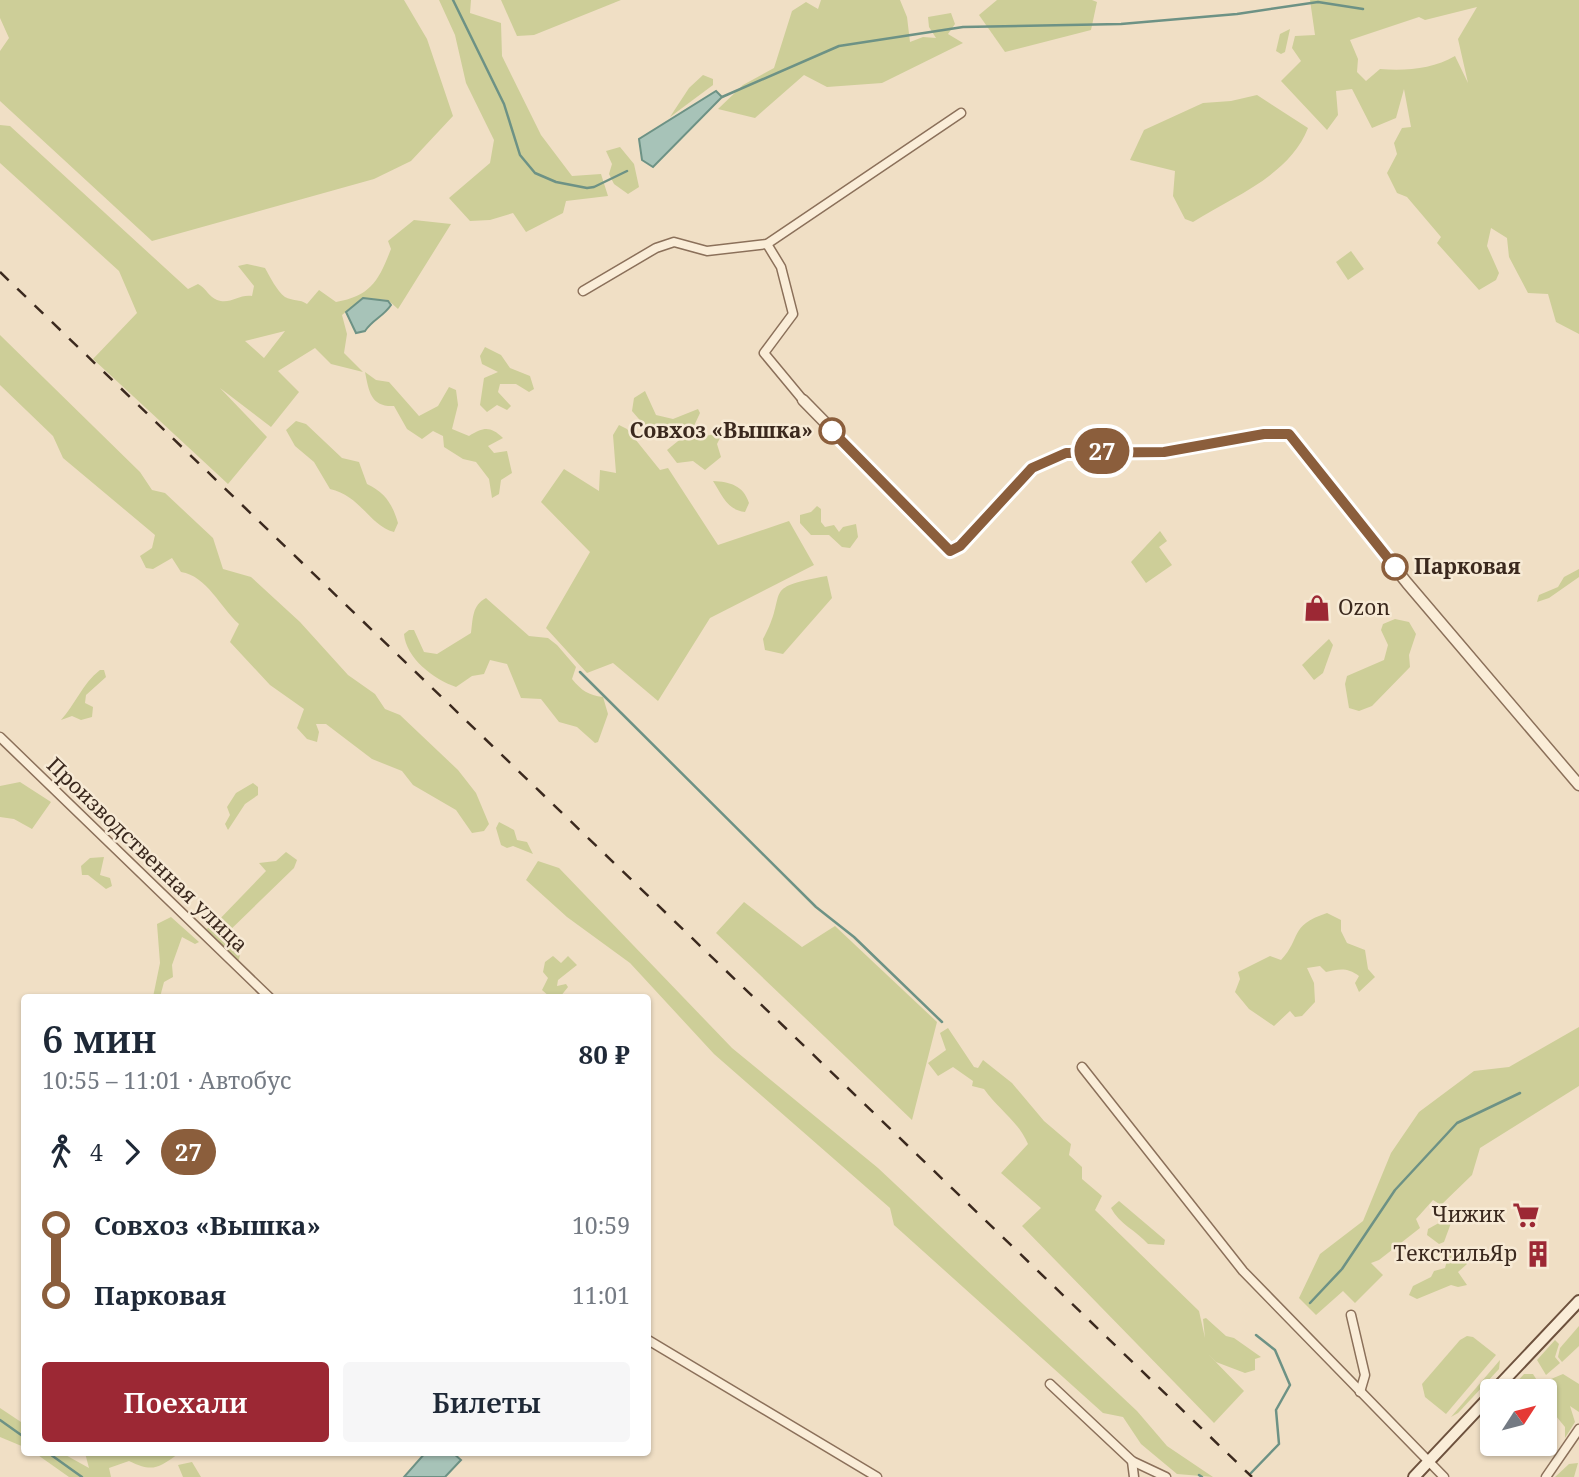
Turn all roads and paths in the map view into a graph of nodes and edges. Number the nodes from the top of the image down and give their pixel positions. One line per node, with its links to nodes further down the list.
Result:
1 (961, 113): 2 (street)
2 (767, 244): 3 (street); 4 (street)
3 (583, 291)
4 (803, 400): 6 (street)
5 (0, 737): 7 (street, Производственная улица)
6 (1579, 785)
7 (266, 994)
8 (1082, 1067): 14 (street)
9 (1579, 1301): 12 (main road)
10 (1351, 1315): 14 (street)
11 (651, 1342): 19 (street)
12 (1506, 1379)
13 (1050, 1384): 17 (street)
14 (1360, 1392): 18 (street)
15 (1480, 1407): 18 (main road)
16 (1579, 1429): 24 (street)
17 (1132, 1461): 20 (street); 21 (street)
18 (1429, 1461): 22 (main road); 23 (street)
19 (877, 1477)
20 (1134, 1477)
21 (1166, 1477)
22 (1415, 1477)
23 (1444, 1477)
24 (1546, 1477)

